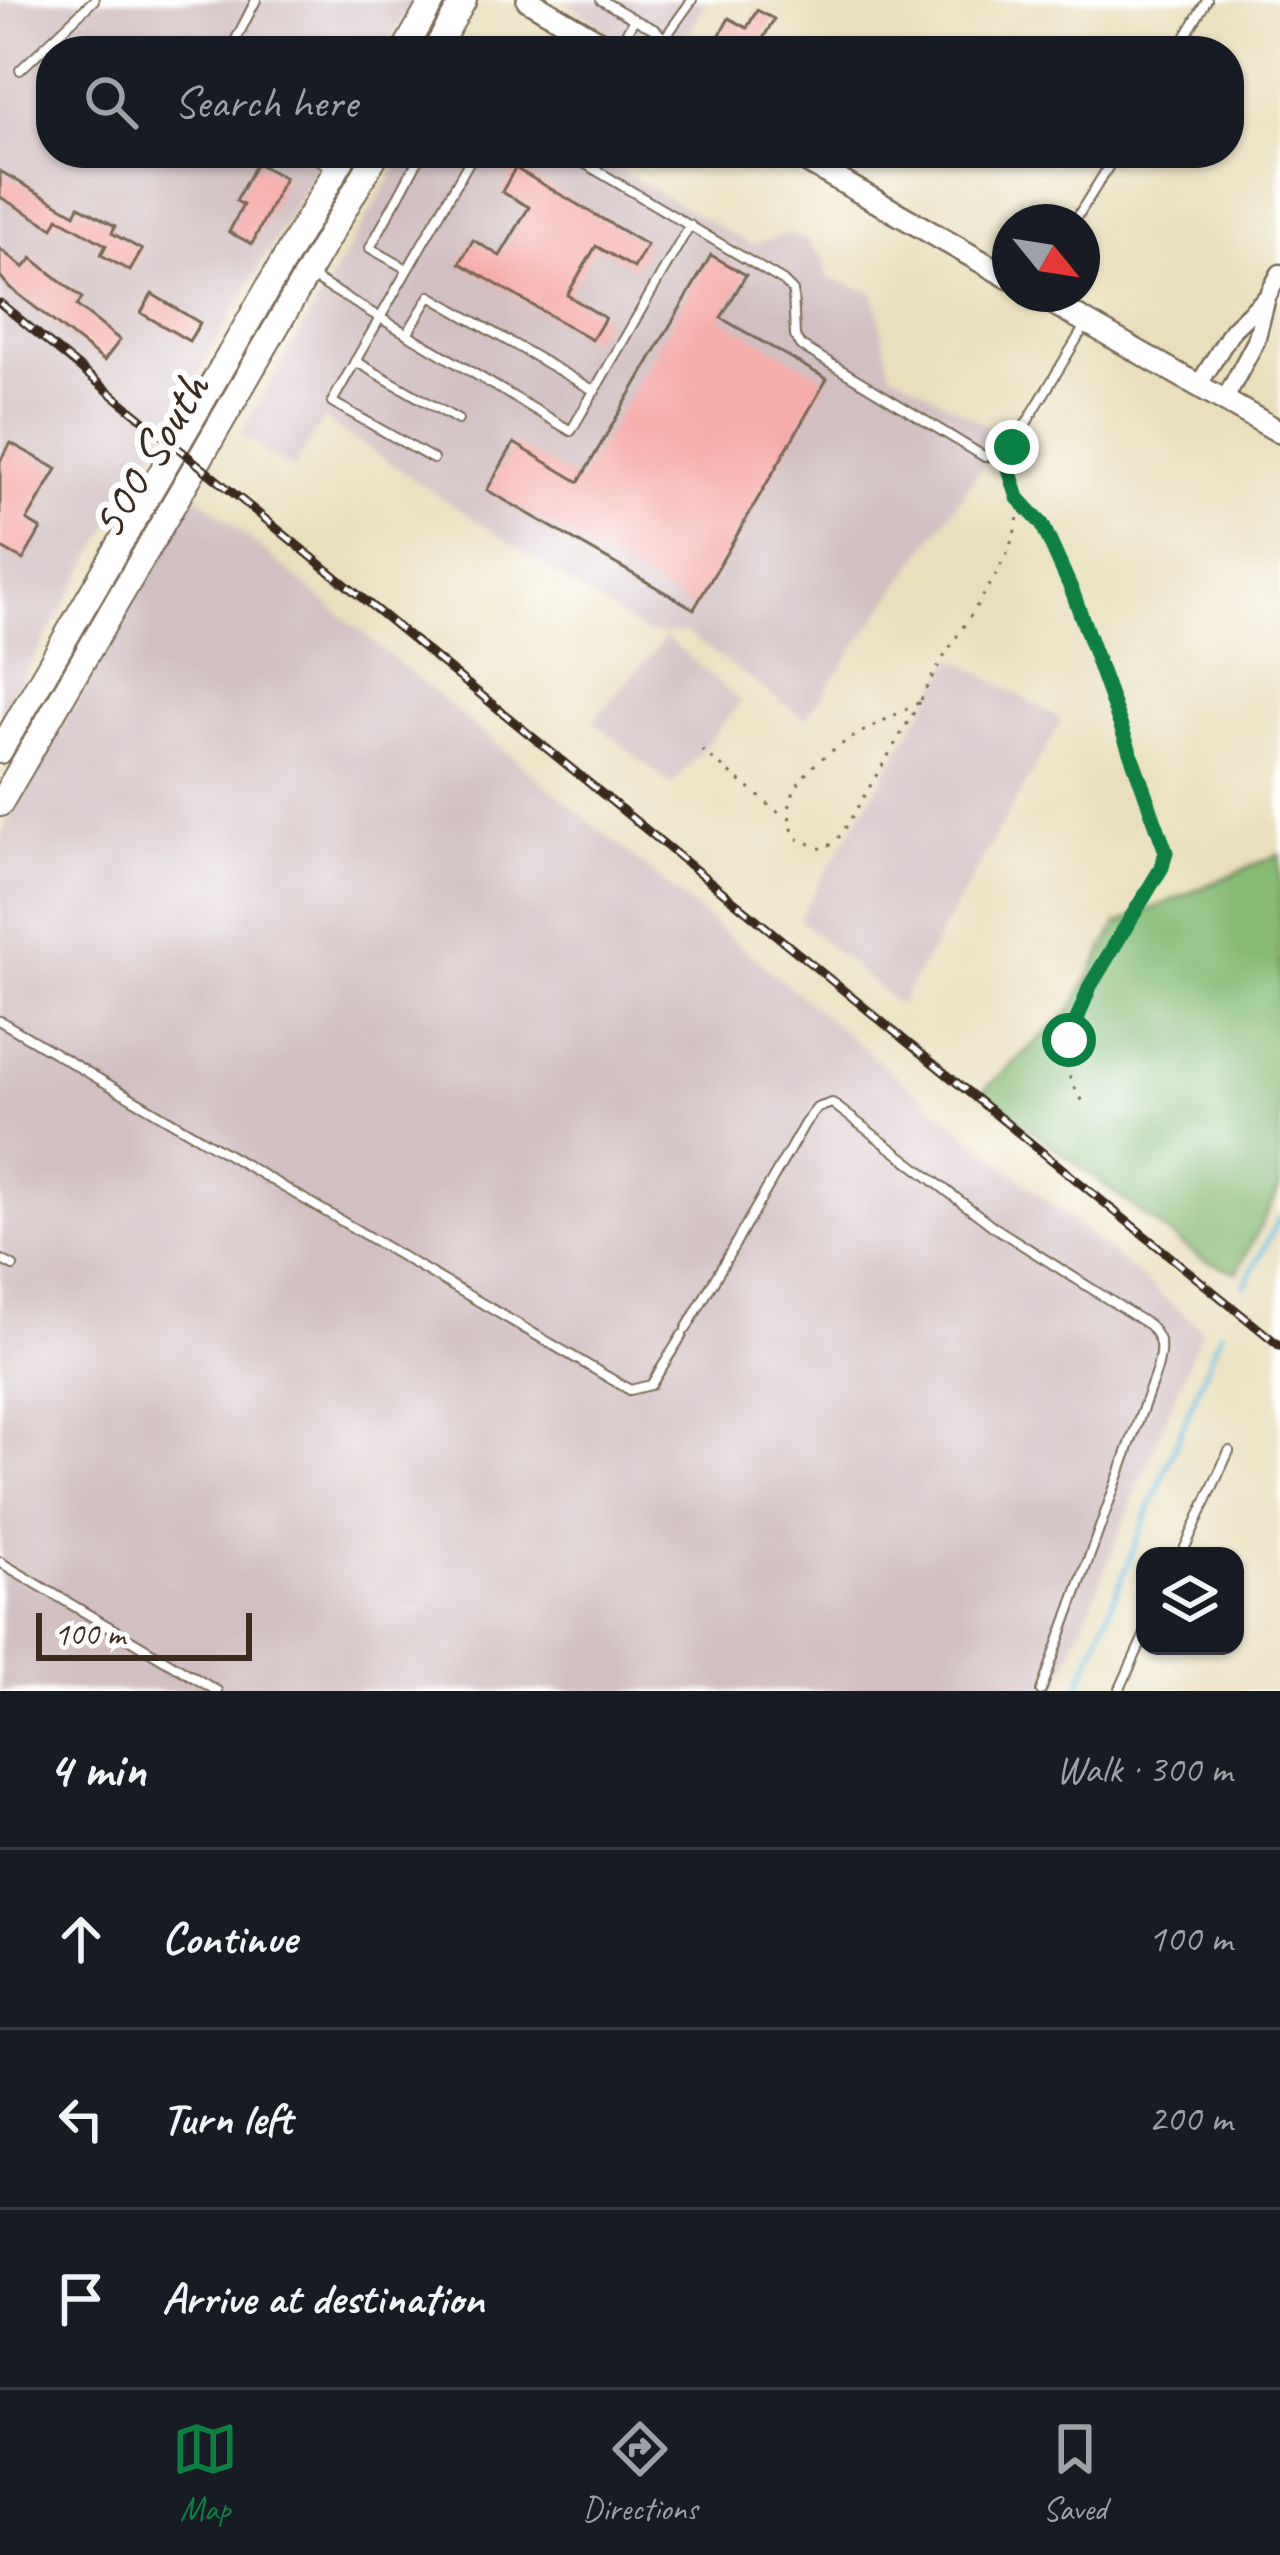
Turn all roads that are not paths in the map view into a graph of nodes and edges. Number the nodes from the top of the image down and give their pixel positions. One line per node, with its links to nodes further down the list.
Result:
1 (94, 0): 10 (lane)
2 (256, 0): 11 (lane)
3 (433, 0): 12 (main road)
4 (464, 0): 13 (main road)
5 (528, 0): 14 (street)
6 (601, 0): 9 (lane)
7 (692, 0): 17 (lane)
8 (1207, 0): 18 (lane)
9 (634, 19): 15 (lane); 16 (lane)
10 (56, 36)
11 (238, 36)
12 (413, 36)
13 (444, 36)
14 (590, 36)
15 (624, 36)
16 (661, 36)
17 (666, 36)
18 (1186, 36)
19 (36, 55): 20 (lane)
20 (20, 70)
21 (339, 168): 46 (main road, 500 South)
22 (368, 168): 33 (main road, 500 South)
23 (414, 168): 31 (lane)
24 (466, 168): 31 (lane)
25 (593, 168): 29 (lane)
26 (818, 168): 30 (street)
27 (1107, 168): 28 (lane)
28 (1084, 204)
29 (690, 225): 37 (lane); 41 (lane)
30 (992, 268)
31 (407, 269): 36 (lane)
32 (1280, 273): 34 (street)
33 (307, 274): 36 (lane); 47 (main road, 500 South)
34 (1267, 297): 40 (street); 42 (street)
35 (1068, 312): 37 (street)
36 (379, 317): 38 (lane); 39 (lane)
37 (1087, 323): 40 (street)
38 (407, 334): 41 (lane); 41 (lane)
39 (355, 361): 43 (lane); 45 (lane)
40 (1198, 386): 42 (street)
41 (595, 391)
42 (1224, 400): 44 (street)
43 (458, 420)
44 (1280, 432)
45 (433, 459)
46 (0, 751)
47 (0, 804)
48 (0, 1021): 56 (lane)
49 (0, 1259): 50 (lane)
50 (13, 1267)
51 (1229, 1450): 52 (lane)
52 (1185, 1547)
53 (0, 1562): 55 (lane)
54 (1136, 1654): 57 (lane)
55 (217, 1691)
56 (1041, 1691)
57 (1119, 1691)

